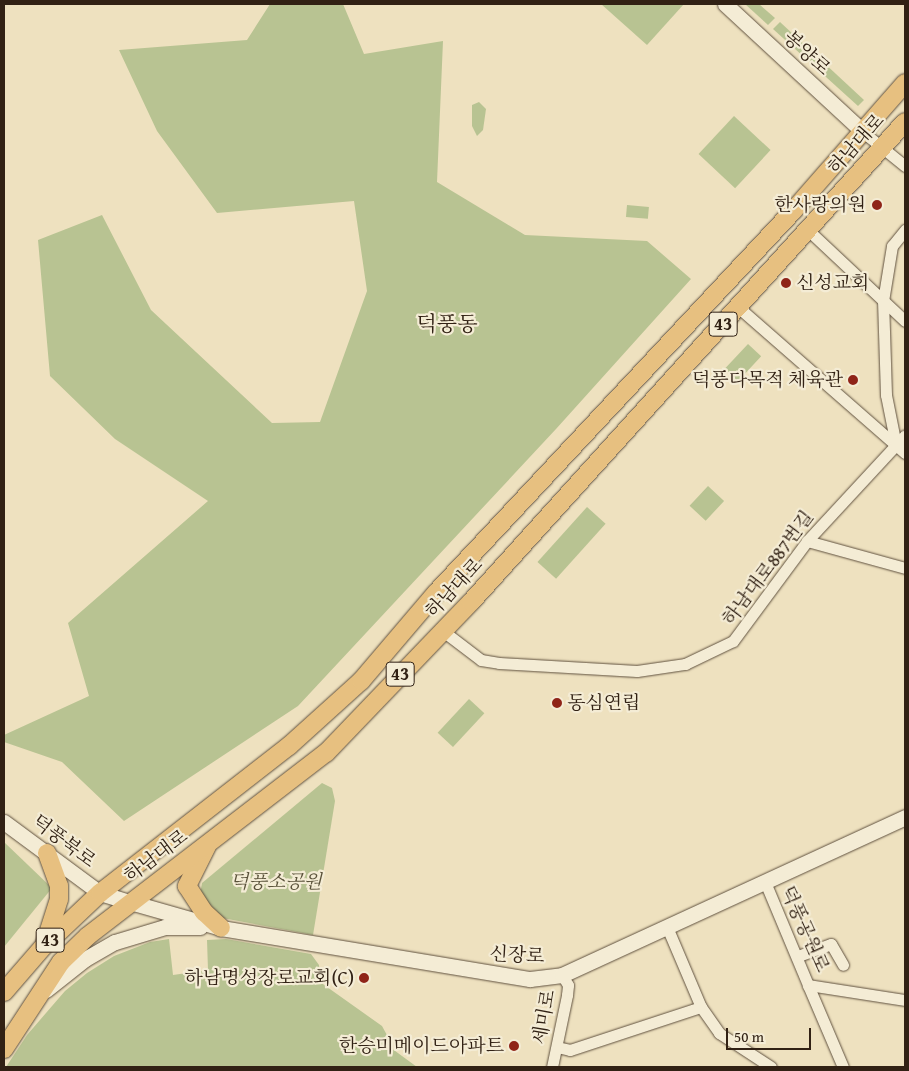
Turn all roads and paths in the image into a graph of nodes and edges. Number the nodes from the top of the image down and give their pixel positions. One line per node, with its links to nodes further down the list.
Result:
1 (725, 4): 4 (street, 봉양로)
2 (905, 83): 4 (main road, 하남대로 / 43)
3 (905, 122): 5 (main road, 하남대로 / 43)
4 (863, 132): 5 (street); 23 (main road, 하남대로 / 43)
5 (882, 147): 6 (street); 7 (main road, 하남대로 / 43)
6 (905, 166)
7 (808, 230): 9 (street); 10 (main road, 하남대로 / 43)
8 (905, 230): 9 (street)
9 (883, 301): 11 (street); 13 (street)
10 (738, 307): 13 (street); 17 (main road, 하남대로 / 43)
11 (905, 321)
12 (905, 435): 13 (street, 하남대로887번길)
13 (896, 445): 14 (street); 15 (street, 하남대로887번길)
14 (905, 453)
15 (807, 540): 16 (street); 17 (street, 하남대로887번길)
16 (905, 568)
17 (443, 631): 20 (main road, 하남대로 / 43)
18 (905, 817): 22 (street, 신장로)
19 (6, 820): 21 (street, 덕풍북로)
20 (210, 841): 24 (main road, 하남대로 / 43); 26 (main road)
21 (47, 853): 23 (street, 덕풍북로); 27 (main road)
22 (764, 882): 25 (street, 신장로); 28 (street, 덕풍공원로)
23 (100, 892): 24 (street, 신장로); 27 (main road, 하남대로 / 43)
24 (130, 902): 26 (street, 신장로); 33 (main road, 하남대로 / 43)
25 (667, 927): 30 (street, 신장로); 35 (street)
26 (221, 928): 30 (street, 신장로); 33 (street)
27 (43, 946): 32 (main road, 하남대로 / 43)
28 (798, 956): 29 (street); 31 (street, 덕풍공원로)
29 (842, 965)
30 (562, 975): 36 (street, 세미로)
31 (808, 985): 34 (street, 덕풍공원로); 40 (street)
32 (4, 992)
33 (39, 996): 37 (main road, 하남대로 / 43)
34 (905, 1000)
35 (701, 1007): 36 (street); 39 (street)
36 (557, 1047): 38 (street, 세미로)
37 (4, 1049)
38 (552, 1067)
39 (770, 1067)
40 (842, 1067)

